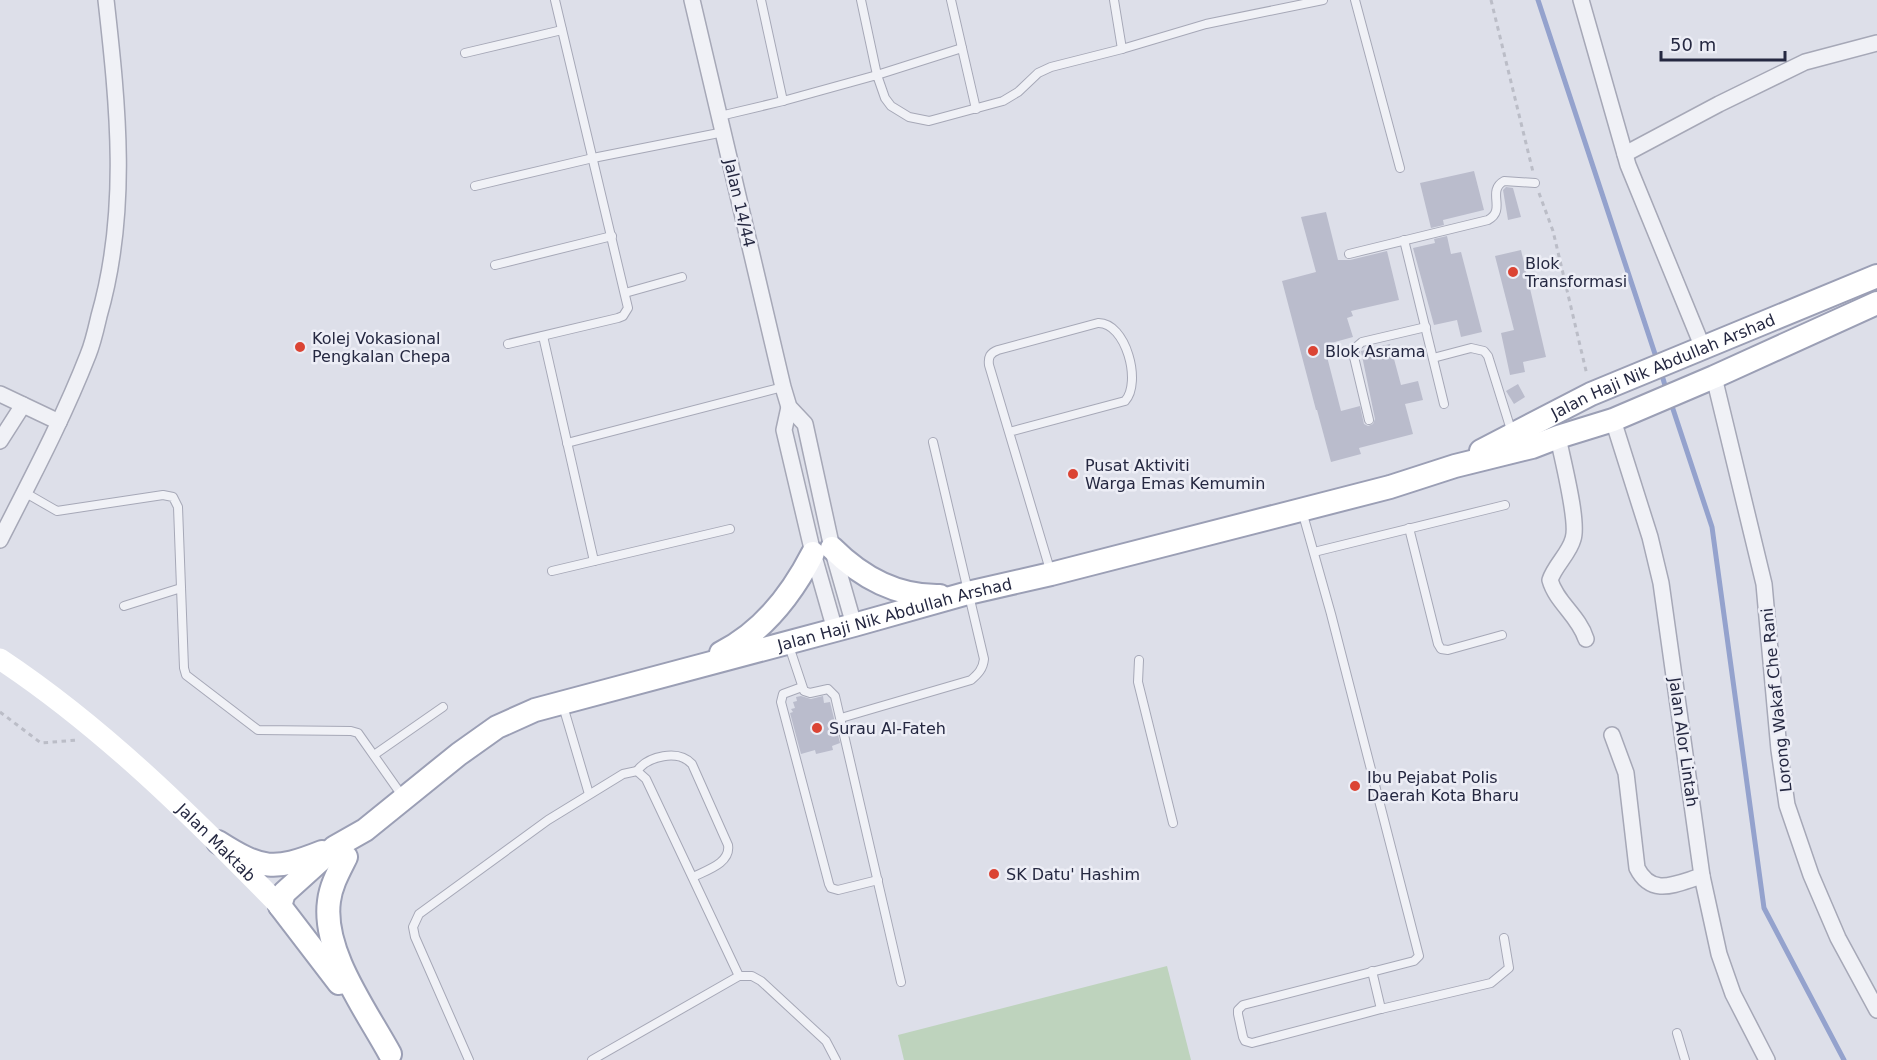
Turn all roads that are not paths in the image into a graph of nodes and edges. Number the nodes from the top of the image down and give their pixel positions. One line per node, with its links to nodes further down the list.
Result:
1 (106, 0): 47 (street)
2 (555, 0): 11 (lane)
3 (692, 0): 19 (street, Jalan 14/44)
4 (760, 0): 17 (lane)
5 (861, 0): 16 (lane)
6 (951, 0): 13 (lane)
7 (1114, 0): 14 (lane)
8 (1323, 0): 14 (lane)
9 (1355, 0): 23 (lane)
10 (1581, 0): 21 (street)
11 (562, 30): 15 (lane); 22 (lane)
12 (1877, 43): 21 (street)
13 (962, 48): 16 (lane); 18 (lane)
14 (1122, 49): 18 (lane)
15 (465, 53)
16 (877, 75): 17 (lane); 18 (lane)
17 (783, 101): 19 (lane)
18 (976, 109)
19 (720, 116): 20 (street, Jalan 14/44)
20 (724, 132): 22 (lane); 40 (street, Jalan 14/44)
21 (1625, 154): 37 (street)
22 (593, 158): 25 (lane); 26 (lane)
23 (1400, 168)
24 (1535, 183): 27 (lane)
25 (476, 186)
26 (612, 236): 29 (lane); 32 (lane)
27 (1404, 240): 28 (lane); 34 (lane)
28 (1349, 254)
29 (495, 265)
30 (1877, 276): 37 (main road, Jalan Haji Nik Abdullah Arshad)
31 (682, 277): 32 (lane)
32 (625, 293): 35 (lane)
33 (1877, 303): 39 (main road, Jalan Haji Nik Abdullah Arshad)
34 (1425, 327): 38 (lane); 46 (lane)
35 (543, 336): 36 (lane); 53 (lane)
36 (508, 344)
37 (1704, 348): 49 (main road, Jalan Haji Nik Abdullah Arshad)
38 (1433, 358): 43 (lane); 49 (lane)
39 (1714, 377): 45 (main road, Jalan Haji Nik Abdullah Arshad); 97 (street, Lorong Wakaf Che Rani)
40 (783, 387): 44 (street, Jalan 14/44); 53 (lane)
41 (0, 394): 42 (street)
42 (23, 405): 47 (street); 51 (street)
43 (1444, 405)
44 (789, 407): 61 (street, Jalan 14/44); 61 (street, Jalan 14/44)
45 (1619, 418): 50 (main road, Jalan Haji Nik Abdullah Arshad); 88 (street, Jalan Alor Lintah)
46 (1369, 420)
47 (59, 422): 55 (street)
48 (1009, 432): 48 (lane); 65 (lane)
49 (1512, 434): 54 (main road, Jalan Haji Nik Abdullah Arshad)
50 (1558, 436): 54 (main road, Jalan Haji Nik Abdullah Arshad); 71 (street)
51 (0, 441)
52 (933, 442): 67 (lane)
53 (567, 443): 63 (lane)
54 (1455, 466): 57 (main road, Jalan Haji Nik Abdullah Arshad)
55 (24, 492): 60 (street); 66 (lane)
56 (1505, 504): 58 (lane)
57 (1302, 509): 62 (lane); 65 (main road, Jalan Haji Nik Abdullah Arshad)
58 (1409, 528): 62 (lane); 70 (lane)
59 (730, 529): 63 (lane)
60 (0, 540)
61 (823, 550): 67 (main road); 69 (street, Jalan 14/44); 75 (main road)
62 (1314, 552): 93 (lane)
63 (594, 561): 64 (lane)
64 (552, 571)
65 (1051, 574): 67 (main road, Jalan Haji Nik Abdullah Arshad)
66 (181, 588): 68 (lane); 81 (lane)
67 (968, 592): 69 (main road, Jalan Haji Nik Abdullah Arshad); 79 (lane)
68 (124, 606)
69 (845, 628): 72 (main road, Jalan Haji Nik Abdullah Arshad)
70 (1502, 635)
71 (1586, 639)
72 (788, 643): 75 (main road, Jalan Haji Nik Abdullah Arshad); 76 (lane)
73 (0, 659): 86 (street, Jalan Maktab)
74 (1139, 660): 85 (lane)
75 (672, 673): 77 (main road, Jalan Haji Nik Abdullah Arshad)
76 (802, 687): 79 (lane); 90 (lane)
77 (561, 702): 83 (lane); 84 (main road, Jalan Haji Nik Abdullah Arshad)
78 (443, 707): 81 (lane)
79 (840, 718): 90 (lane)
80 (1612, 735): 88 (street)
81 (374, 755): 84 (lane)
82 (637, 771): 83 (lane); 89 (lane); 89 (lane)
83 (589, 794): 100 (lane)
84 (404, 798): 87 (main road, Jalan Haji Nik Abdullah Arshad)
85 (1173, 823)
86 (218, 842): 87 (main road); 91 (street, Jalan Maktab)
87 (340, 852): 91 (main road, Jalan Haji Nik Abdullah Arshad); 99 (main road)
88 (1702, 876): 104 (street, Jalan Alor Lintah)
89 (693, 877): 94 (lane)
90 (878, 880): 95 (lane)
91 (280, 906): 99 (main road, Jalan Maktab)
92 (1504, 939): 96 (lane)
93 (1372, 971): 96 (lane); 96 (lane)
94 (739, 976): 101 (lane); 102 (lane)
95 (901, 982)
96 (1381, 1009)
97 (1877, 1010)
98 (1677, 1033): 103 (lane)
99 (392, 1057)
100 (467, 1059)
101 (592, 1060)
102 (836, 1060)
103 (1685, 1060)
104 (1767, 1060)

